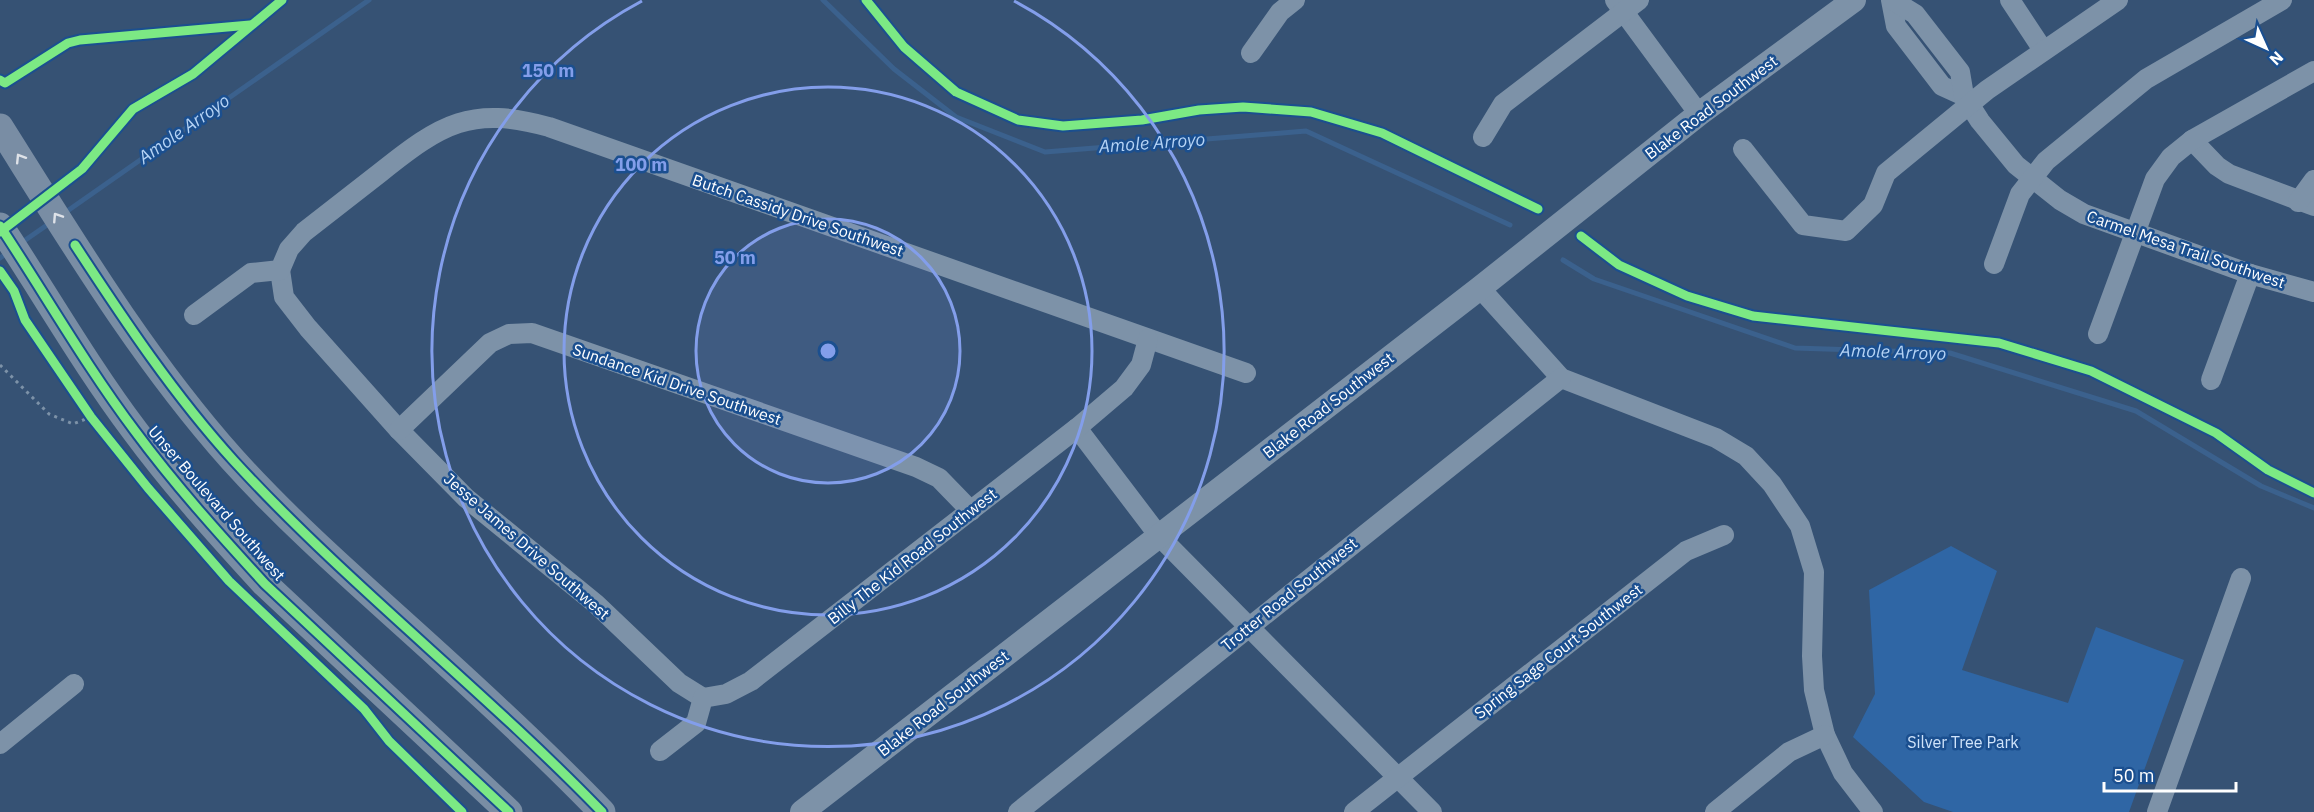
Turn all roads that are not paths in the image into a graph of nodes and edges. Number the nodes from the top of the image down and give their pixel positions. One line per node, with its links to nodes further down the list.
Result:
1 (1295, 0): 10 (street)
2 (1854, 0): 14 (street, Blake Road Southwest)
3 (1891, 0): 8 (street, Carmel Mesa Trail Southwest); 11 (street, Carmel Mesa Trail Southwest)
4 (2010, 0): 9 (street)
5 (2118, 0): 9 (street)
6 (2282, 0): 19 (street)
7 (1626, 4): 14 (street); 16 (street)
8 (1940, 46): 11 (street); 13 (street, Carmel Mesa Trail Southwest)
9 (2043, 50): 13 (street)
10 (1251, 53)
11 (1922, 60): 13 (street, Carmel Mesa Trail Southwest)
12 (2314, 71): 17 (street)
13 (1967, 100): 18 (street); 19 (street, Carmel Mesa Trail Southwest)
14 (1699, 114): 27 (street, Blake Road Southwest)
15 (0, 127): 49 (main road, one-way to 15)
16 (1483, 137)
17 (2192, 140): 21 (street); 23 (street)
18 (1743, 149)
19 (2032, 178): 23 (street, Carmel Mesa Trail Southwest); 24 (street)
20 (2314, 180): 21 (street)
21 (2306, 204)
22 (0, 226): 48 (main road, Unser Boulevard Southwest)
23 (2134, 232): 26 (street, Carmel Mesa Trail Southwest); 30 (street)
24 (1994, 264)
25 (280, 270): 29 (street); 31 (street, Butch Cassidy Drive Southwest); 36 (street, Jesse James Drive Southwest)
26 (2250, 274): 28 (street, Carmel Mesa Trail Southwest); 34 (street)
27 (1480, 288): 33 (street); 39 (street, Blake Road Southwest)
28 (2314, 292)
29 (194, 315)
30 (2098, 334)
31 (1149, 339): 32 (street, Butch Cassidy Drive Southwest); 35 (street, Billy The Kid Road Southwest)
32 (1246, 373)
33 (1561, 378): 41 (street, Trotter Road Southwest); 44 (street)
34 (2211, 380)
35 (1077, 428): 37 (street, Billy The Kid Road Southwest); 39 (street)
36 (399, 430): 37 (street, Sundance Kid Drive Southwest); 43 (street, Jesse James Drive Southwest)
37 (971, 511): 43 (street, Billy The Kid Road Southwest)
38 (1724, 535): 47 (street, Spring Sage Court Southwest)
39 (1159, 536): 41 (street); 50 (street, Blake Road Southwest)
40 (2241, 578): 56 (street)
41 (1248, 626): 47 (street); 51 (street, Trotter Road Southwest)
42 (75, 684): 45 (street)
43 (703, 698): 46 (street)
44 (1825, 735): 54 (street); 55 (street)
45 (0, 744)
46 (660, 752)
47 (1398, 777): 52 (street, Spring Sage Court Southwest); 53 (street)
48 (509, 812)
49 (602, 812)
50 (802, 812)
51 (1018, 812)
52 (1354, 812)
53 (1432, 812)
54 (1715, 812)
55 (1873, 812)
56 (2157, 812)

